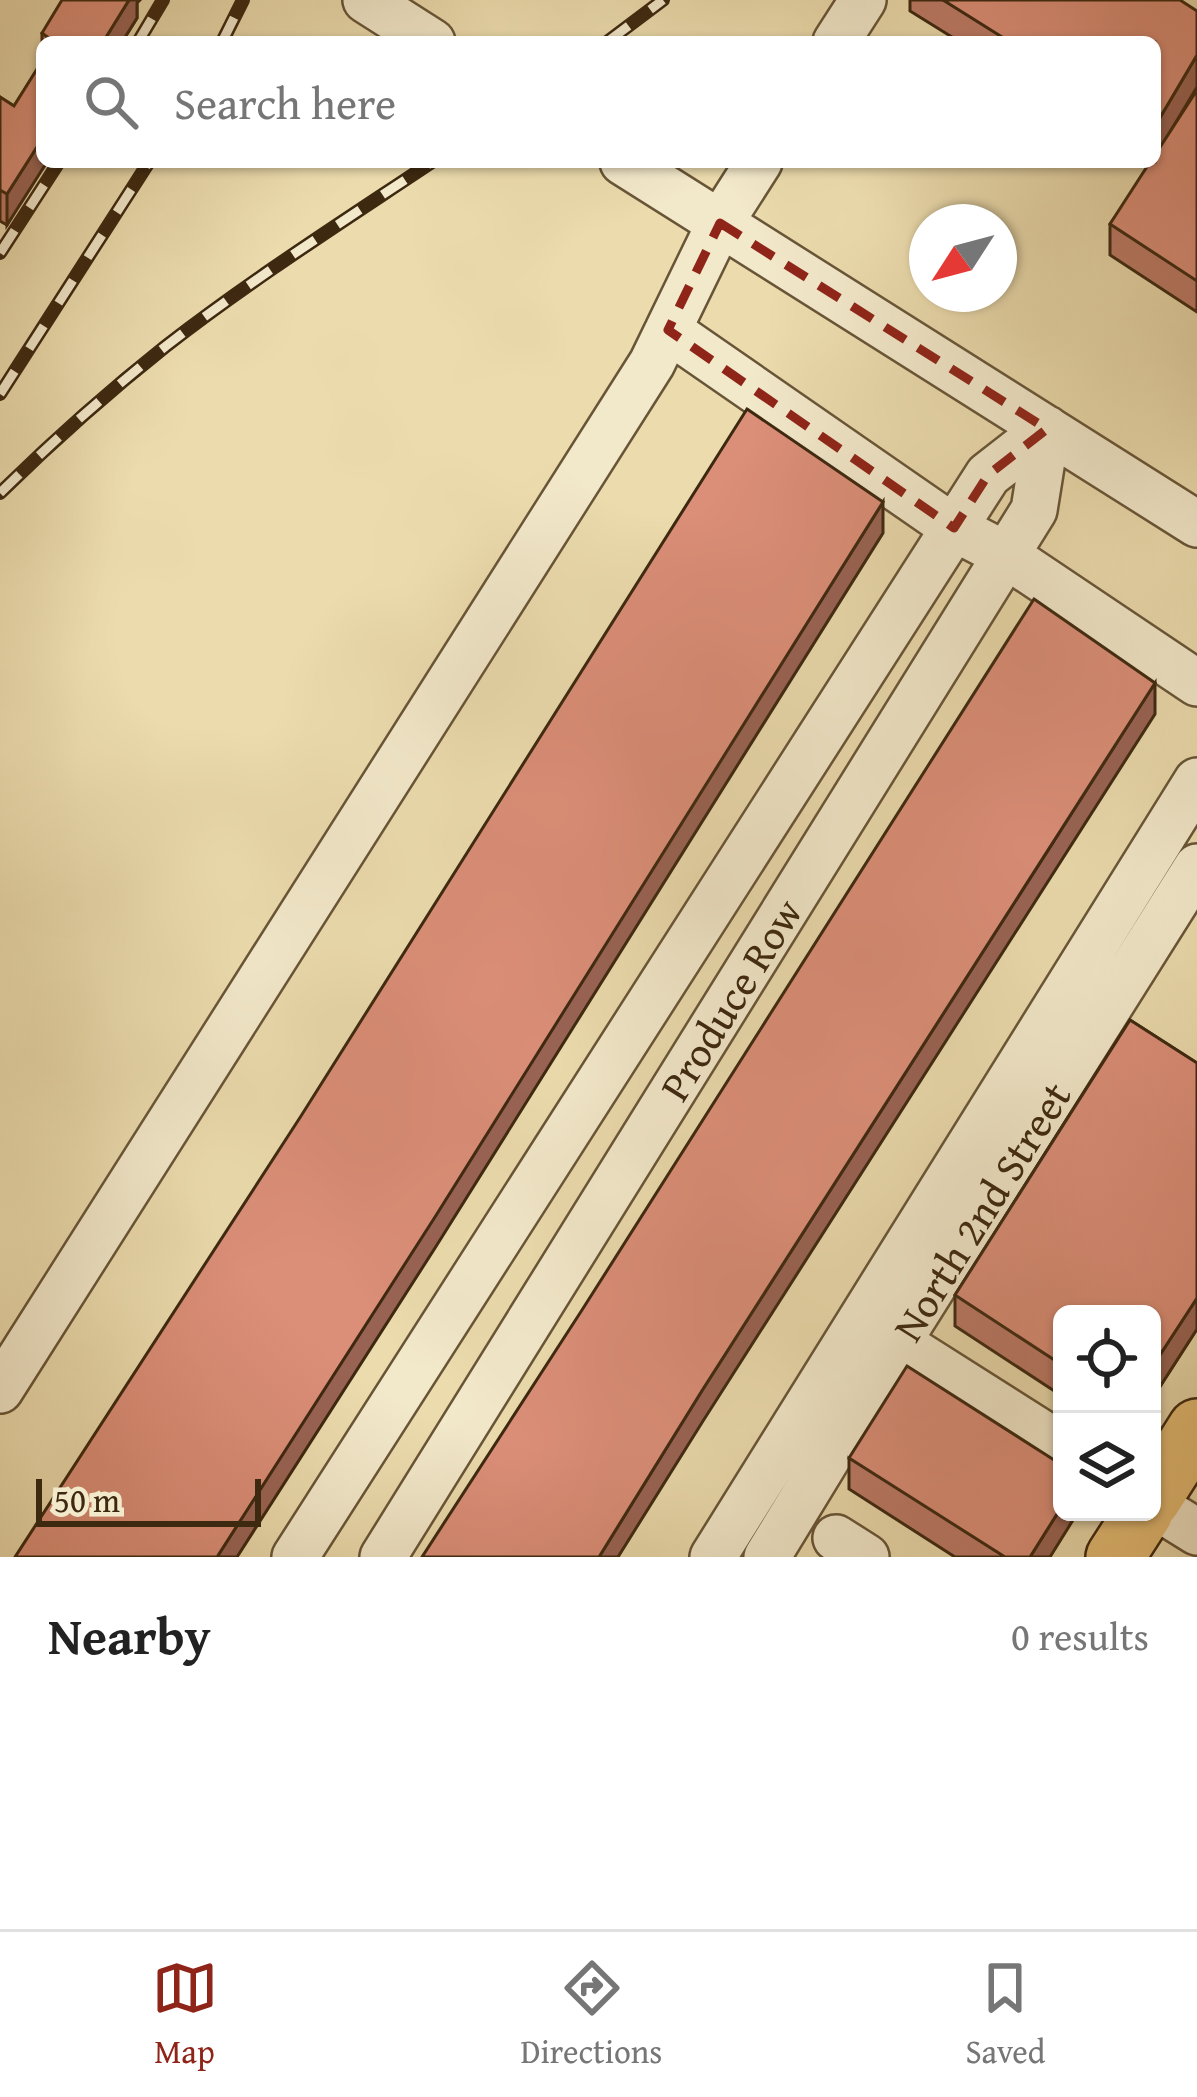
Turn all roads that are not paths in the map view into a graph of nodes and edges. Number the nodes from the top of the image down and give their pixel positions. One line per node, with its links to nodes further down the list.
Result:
1 (368, 1): 2 (street)
2 (423, 36)
3 (633, 168): 5 (street)
4 (755, 168): 5 (street)
5 (720, 223): 6 (street); 7 (street)
6 (668, 330): 9 (street); 15 (street)
7 (1047, 429): 8 (street); 9 (street); 10 (street, Produce Row)
8 (1197, 524)
9 (954, 528): 10 (street); 22 (street)
10 (1006, 555): 11 (street); 23 (street, Produce Row)
11 (1197, 682)
12 (1197, 781): 24 (street)
13 (1197, 867): 14 (street, North 2nd Street)
14 (898, 1342): 17 (street); 25 (street, North 2nd Street)
15 (0, 1390)
16 (1197, 1428): 18 (main road)
17 (1053, 1440)
18 (1161, 1487)
19 (1161, 1508): 21 (street)
20 (1138, 1521): 26 (main road)
21 (1197, 1532)
22 (295, 1557)
23 (383, 1557)
24 (713, 1557)
25 (767, 1557)
26 (1115, 1557)

